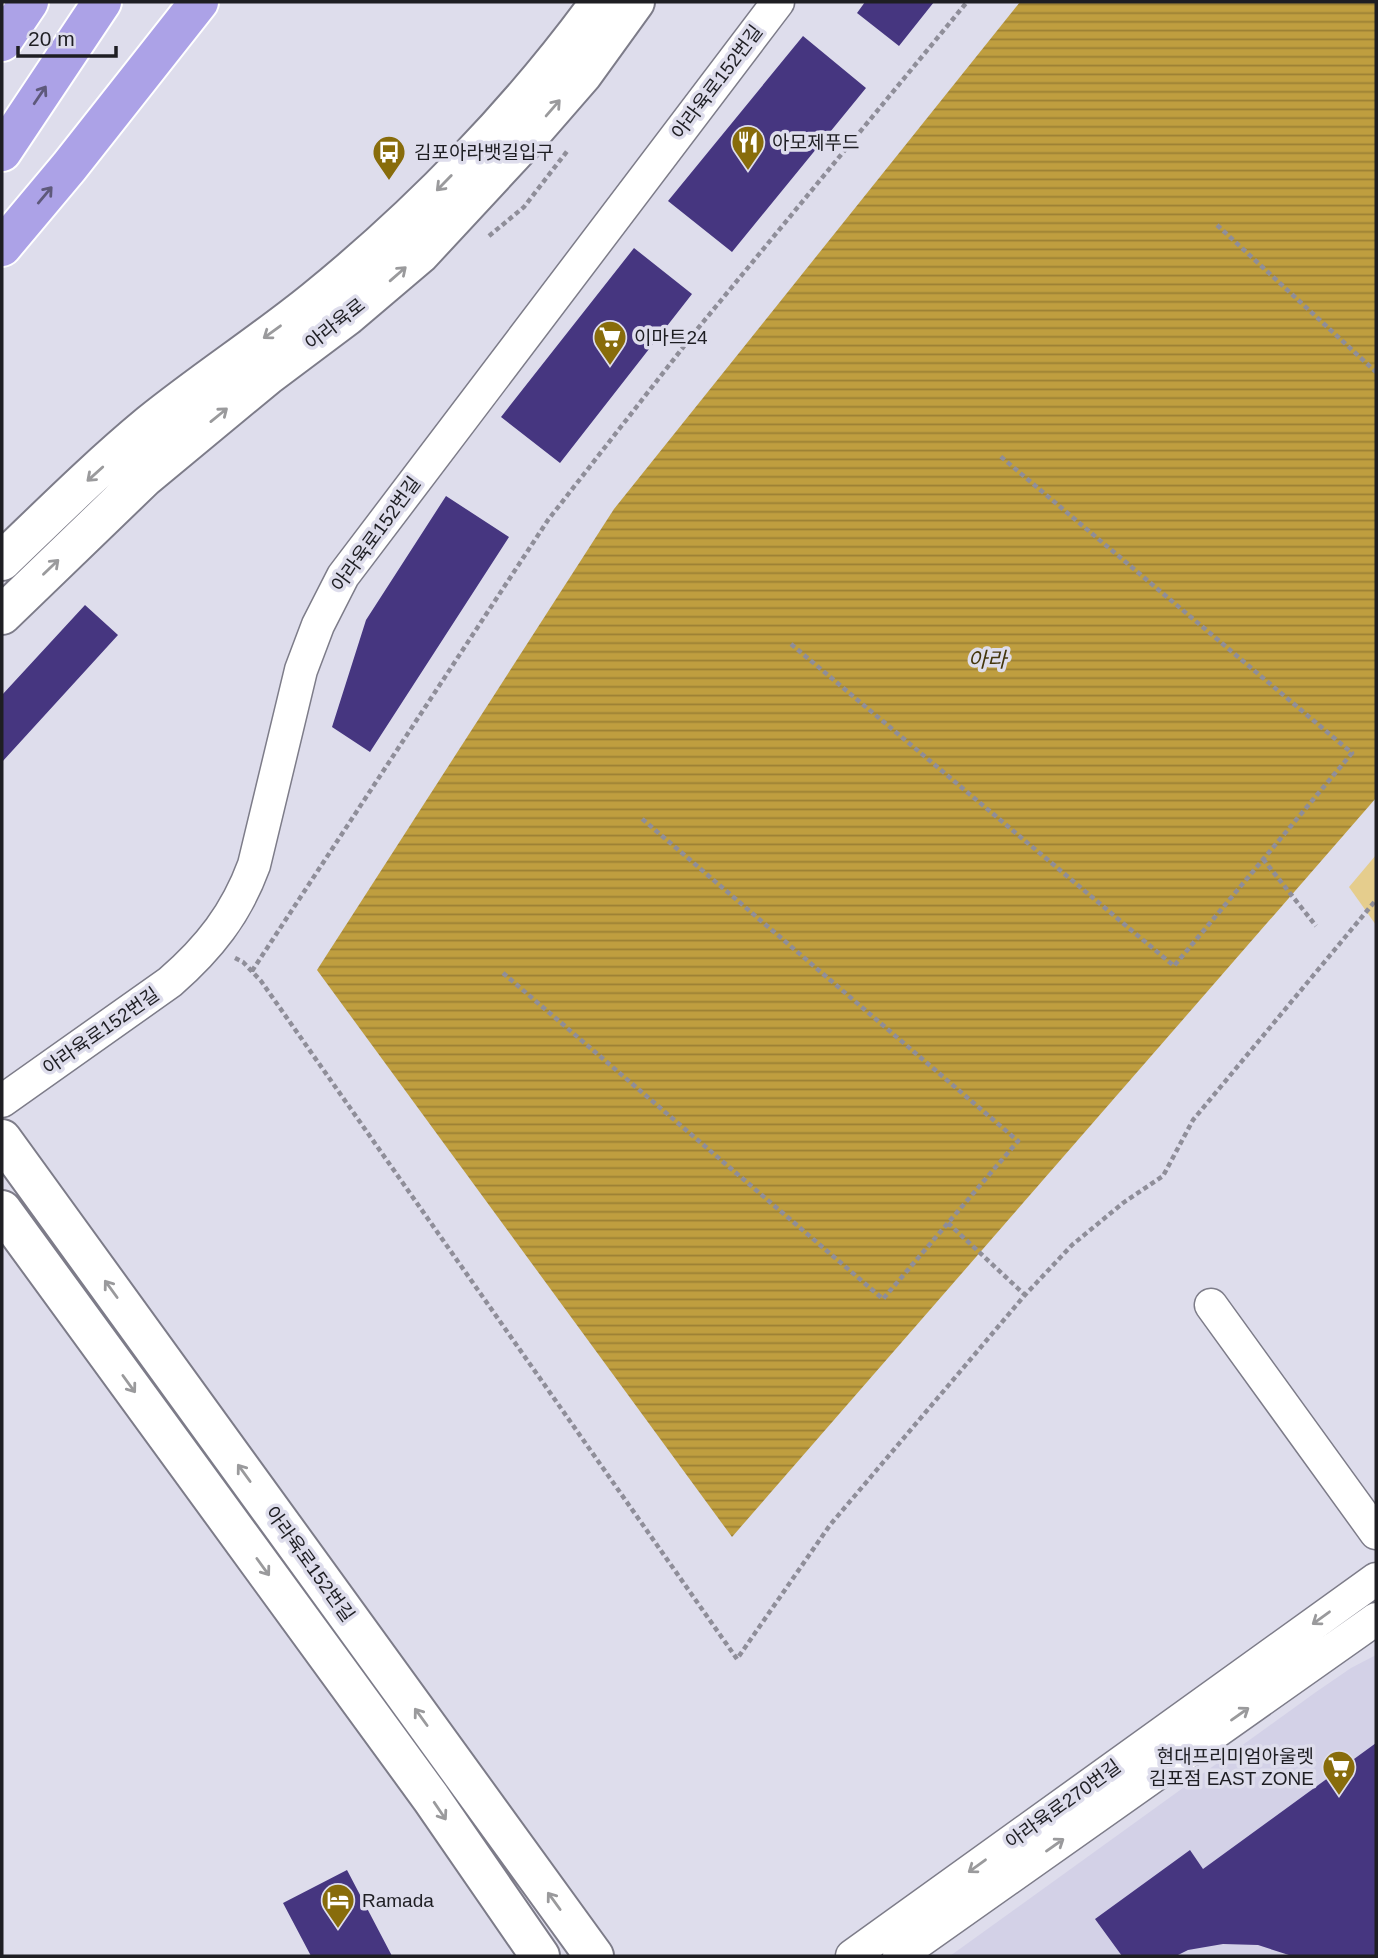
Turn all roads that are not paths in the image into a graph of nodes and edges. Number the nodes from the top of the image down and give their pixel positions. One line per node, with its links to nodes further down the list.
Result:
1 (29, 2): 7 (highway)
2 (102, 2): 8 (highway, one-way to 2)
3 (199, 2): 9 (highway, one-way to 3)
4 (600, 2): 10 (street, 아라육로, one-way to 10)
5 (635, 2): 11 (street, 아라육로, one-way to 5)
6 (778, 2): 12 (street, 아라육로152번길)
7 (2, 42)
8 (2, 152)
9 (2, 247)
10 (2, 561)
11 (2, 615)
12 (2, 1101)
13 (2, 1139): 20 (street, 아라육로152번길, one-way to 13)
14 (2, 1210): 19 (street, 아라육로152번길, one-way to 19)
15 (1211, 1305): 16 (street)
16 (1376, 1533)
17 (1376, 1578): 21 (street, 아라육로270번길, one-way to 21)
18 (1376, 1619): 22 (street, 아라육로270번길, one-way to 18)
19 (540, 1956)
20 (594, 1956)
21 (852, 1956)
22 (900, 1956)

